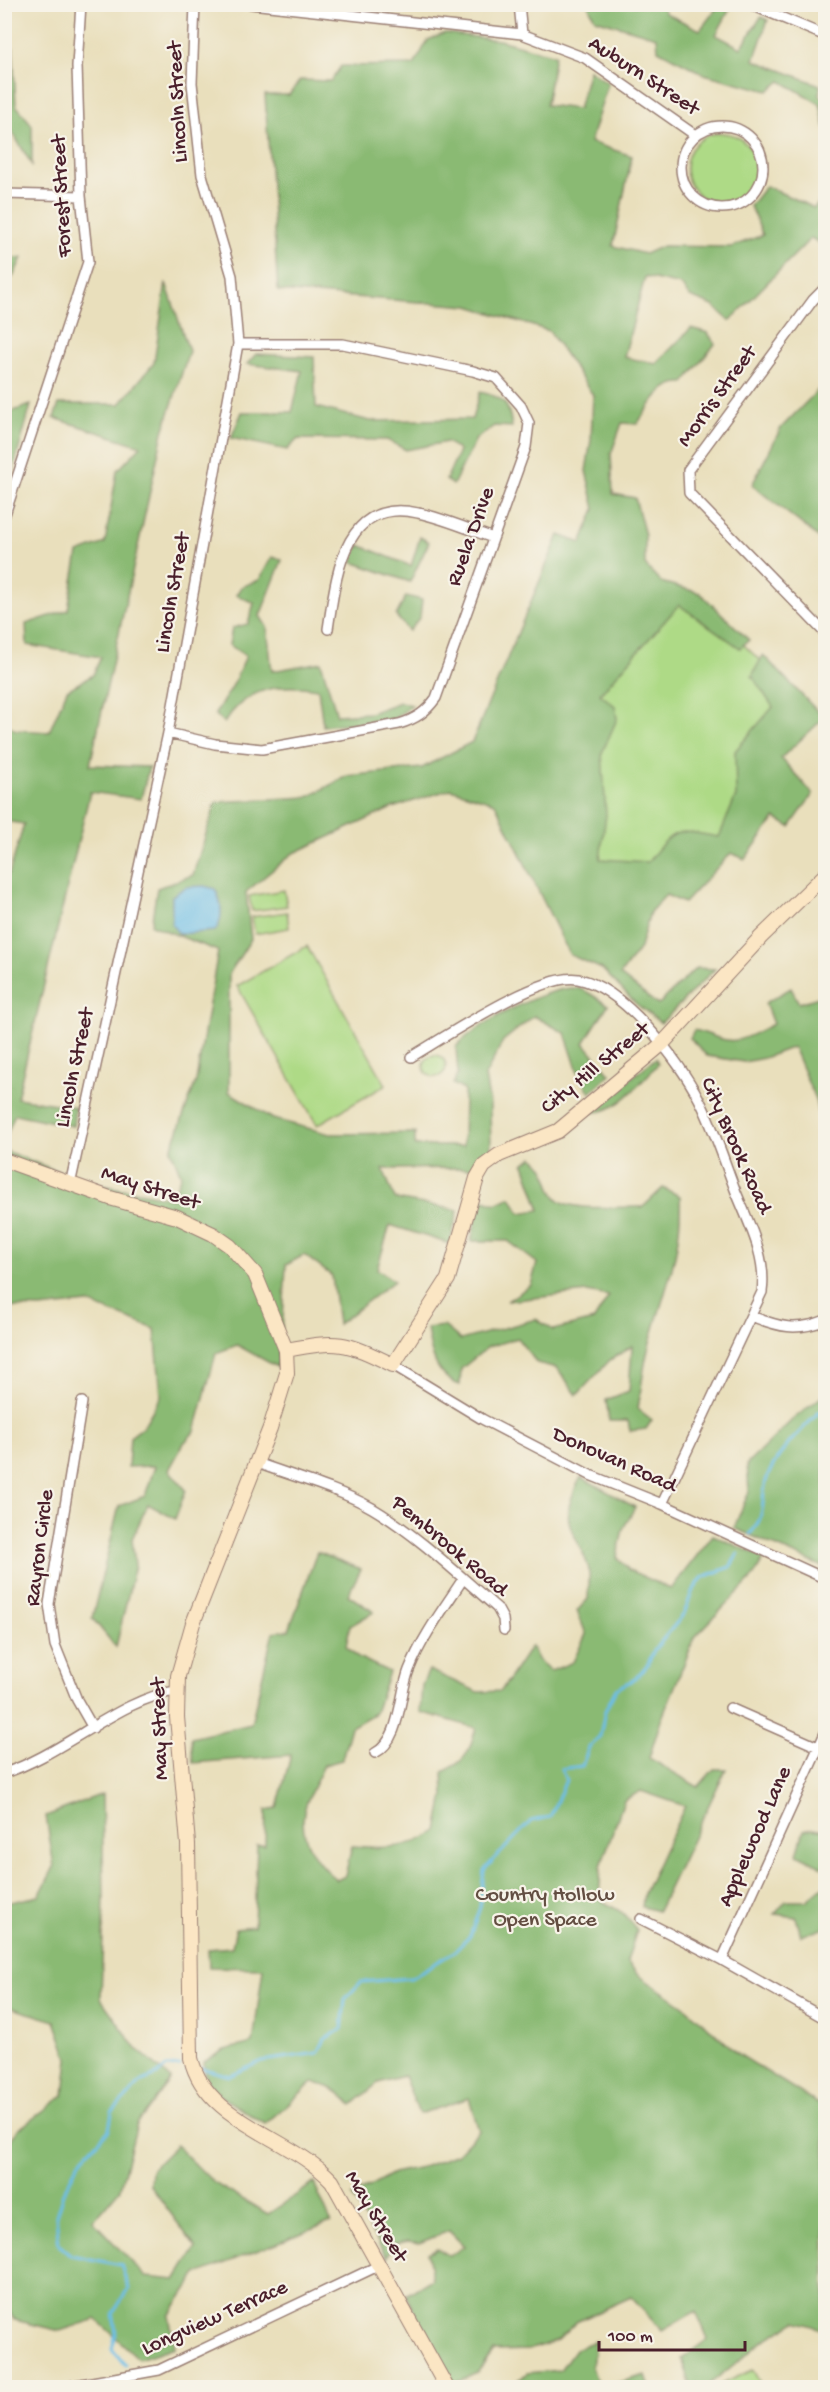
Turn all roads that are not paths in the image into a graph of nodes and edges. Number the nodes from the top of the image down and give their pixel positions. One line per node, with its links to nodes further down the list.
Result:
1 (81, 4): 11 (street, Forest Street)
2 (195, 4): 13 (street, Lincoln Street)
3 (251, 4): 6 (street, Auburn Street)
4 (519, 4): 7 (street)
5 (749, 4): 8 (street)
6 (301, 8): 7 (street, Auburn Street)
7 (522, 34): 9 (street, Auburn Street)
8 (825, 36)
9 (695, 135): 9 (street, Auburn Street)
10 (4, 194): 11 (street)
11 (81, 195): 14 (street, Forest Street)
12 (825, 287): 17 (street, Morris Street)
13 (238, 344): 15 (street, Ruela Drive); 18 (street, Lincoln Street)
14 (4, 517)
15 (493, 538): 16 (street); 18 (street, Ruela Drive)
16 (327, 629)
17 (825, 634)
18 (168, 733): 23 (street, Lincoln Street)
19 (825, 874): 20 (street, City Hill Street)
20 (662, 1044): 21 (street, City Brook Road); 24 (street, City Brook Road); 27 (street, City Hill Street)
21 (411, 1057)
22 (4, 1160): 23 (street, May Street)
23 (70, 1185): 26 (street, May Street)
24 (751, 1316): 25 (street); 30 (street, City Brook Road)
25 (825, 1320)
26 (286, 1350): 27 (street); 29 (street, May Street)
27 (393, 1365): 30 (street, Donovan Road)
28 (82, 1402): 36 (street, Rayron Circle)
29 (257, 1463): 31 (street, Pembrook Road); 34 (street, May Street)
30 (662, 1504): 32 (street, Donovan Road)
31 (463, 1580): 33 (street, Pembrook Road); 39 (street)
32 (825, 1580)
33 (504, 1630)
34 (176, 1691): 36 (street); 44 (street, May Street)
35 (730, 1708): 38 (street)
36 (93, 1728): 40 (street)
37 (825, 1731): 38 (street, Applewood Lane)
38 (818, 1747): 42 (street, Applewood Lane)
39 (375, 1753)
40 (4, 1773)
41 (641, 1919): 42 (street)
42 (722, 1960): 43 (street)
43 (825, 2019)
44 (380, 2265): 45 (street, Longview Terrace); 46 (street, May Street)
45 (59, 2388)
46 (447, 2388)

